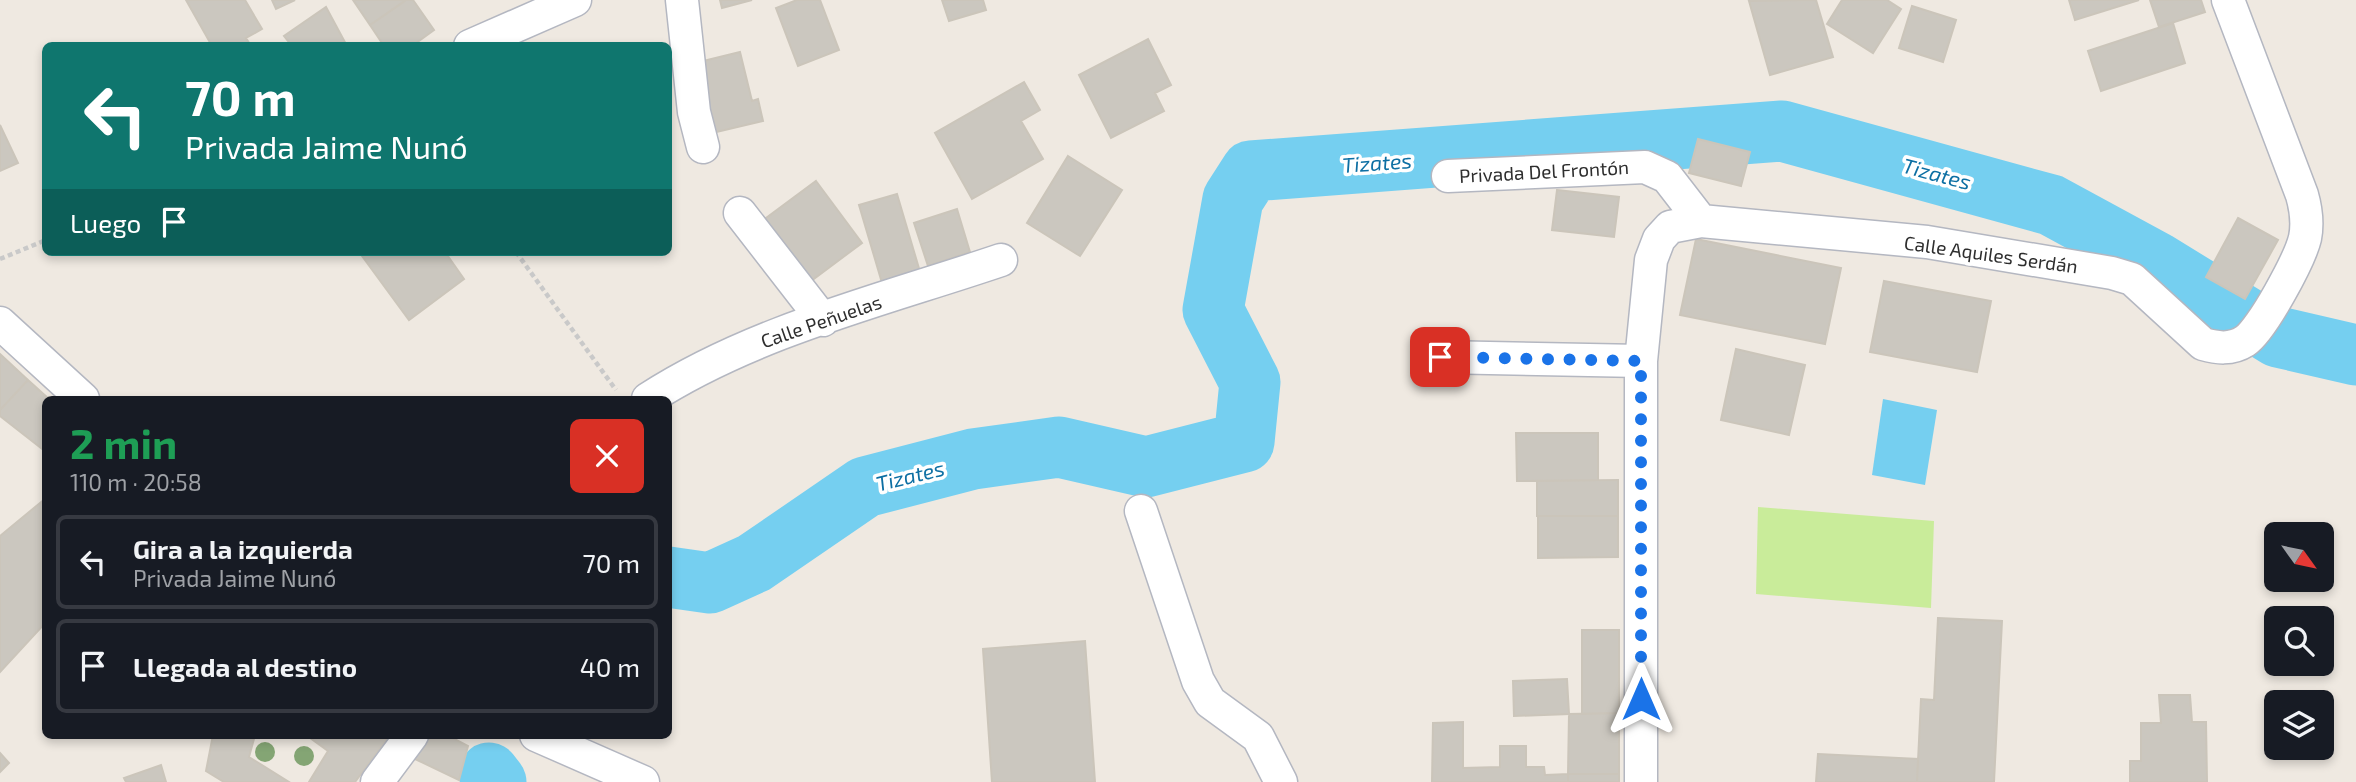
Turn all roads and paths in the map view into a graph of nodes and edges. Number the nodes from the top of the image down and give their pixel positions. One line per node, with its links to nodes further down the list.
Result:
1 (575, 0): 4 (street)
2 (682, 0): 5 (street)
3 (2228, 0): 8 (street, Calle Aquiles Serdán)
4 (479, 42)
5 (702, 148)
6 (1448, 176): 8 (street, Privada Del Frontón)
7 (740, 213): 13 (street)
8 (1701, 221): 16 (street)
9 (42, 242): 11 (path)
10 (519, 256): 18 (path)
11 (0, 260)
12 (1002, 260): 13 (street, Calle Peñuelas)
13 (823, 320): 19 (street, Calle Peñuelas)
14 (0, 324): 17 (street)
15 (1440, 357): 16 (street)
16 (1641, 361): 26 (street)
17 (80, 396)
18 (621, 396)
19 (653, 396)
20 (1141, 511): 25 (street)
21 (409, 739): 23 (street)
22 (545, 739): 24 (street)
23 (377, 782)
24 (643, 782)
25 (1281, 782)
26 (1641, 782)

